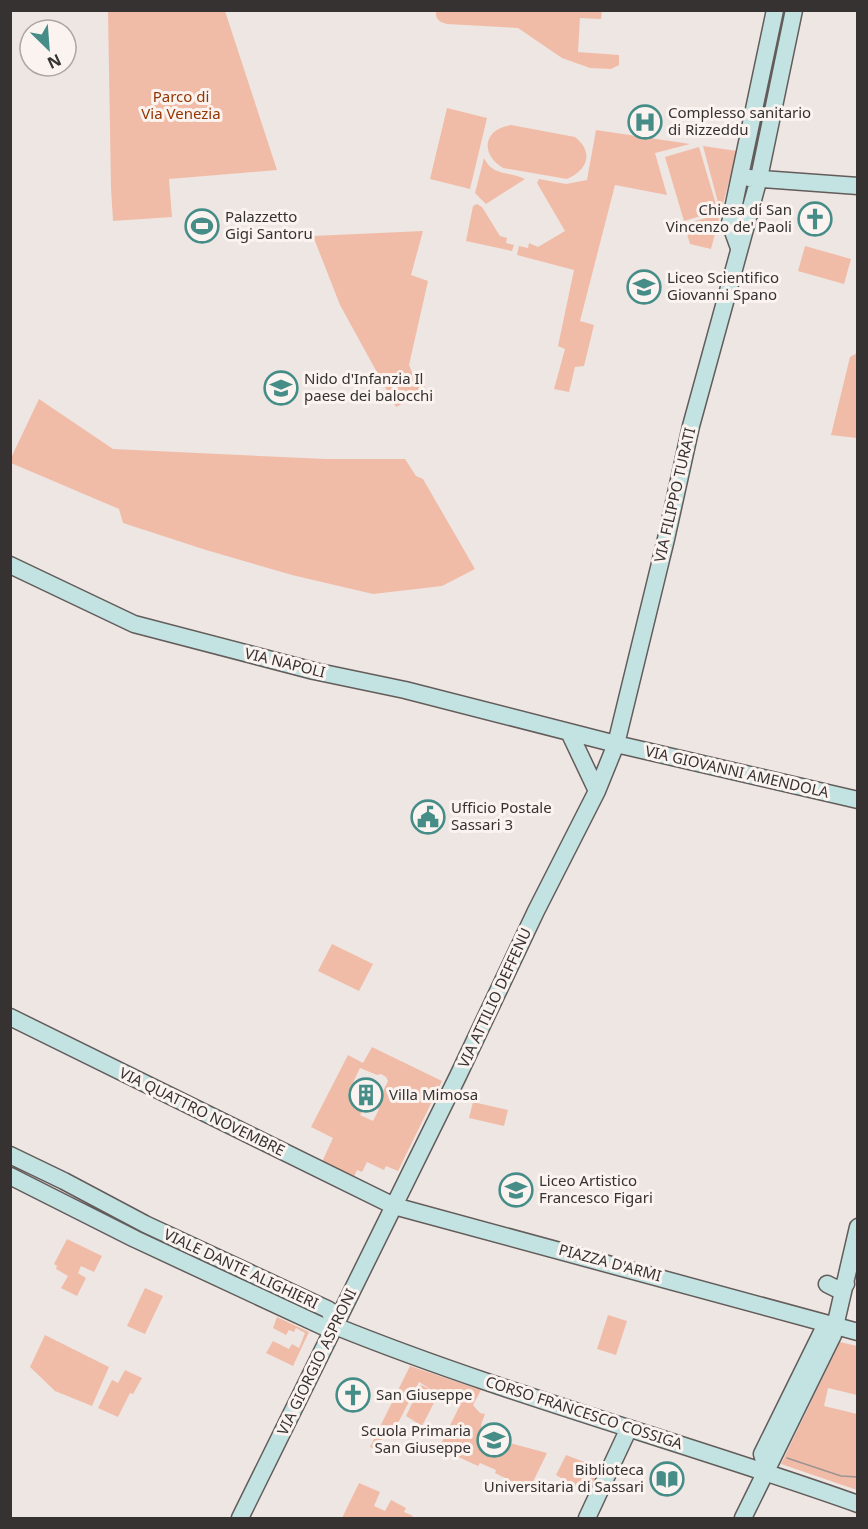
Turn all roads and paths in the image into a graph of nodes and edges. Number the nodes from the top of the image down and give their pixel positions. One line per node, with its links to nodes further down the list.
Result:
1 (775, 10): 3 (street)
2 (794, 10): 4 (street, VIA FILIPPO TURATI)
3 (739, 177): 4 (street); 6 (street)
4 (759, 178): 5 (street); 6 (street, VIA FILIPPO TURATI)
5 (858, 186)
6 (739, 248): 9 (street, VIA FILIPPO TURATI)
7 (10, 565): 8 (street, VIA NAPOLI)
8 (569, 732): 9 (street, VIA NAPOLI); 10 (street)
9 (616, 744): 10 (street, VIA FILIPPO TURATI); 11 (street, VIA GIOVANNI AMENDOLA)
10 (597, 791): 15 (street, VIA ATTILIO DEFFENU)
11 (858, 800)
12 (10, 1017): 15 (street, VIA QUATTRO NOVEMBRE)
13 (10, 1155): 20 (street, VIALE DANTE ALIGHIERI)
14 (10, 1176): 20 (street, VIALE DANTE ALIGHIERI)
15 (394, 1206): 19 (street, PIAZZA D'ARMI); 20 (street, VIA GIORGIO ASPRONI)
16 (858, 1227): 18 (street)
17 (827, 1284): 18 (street)
18 (846, 1284): 19 (street)
19 (831, 1325): 21 (street, PIAZZA D'ARMI); 23 (street)
20 (335, 1326): 22 (street, CORSO FRANCESCO COSSIGA); 25 (street, VIA GIORGIO ASPRONI)
21 (858, 1332)
22 (629, 1428): 23 (street, CORSO FRANCESCO COSSIGA); 26 (street)
23 (767, 1471): 24 (street, CORSO FRANCESCO COSSIGA); 27 (street)
24 (858, 1504)
25 (240, 1518)
26 (587, 1518)
27 (743, 1518)

